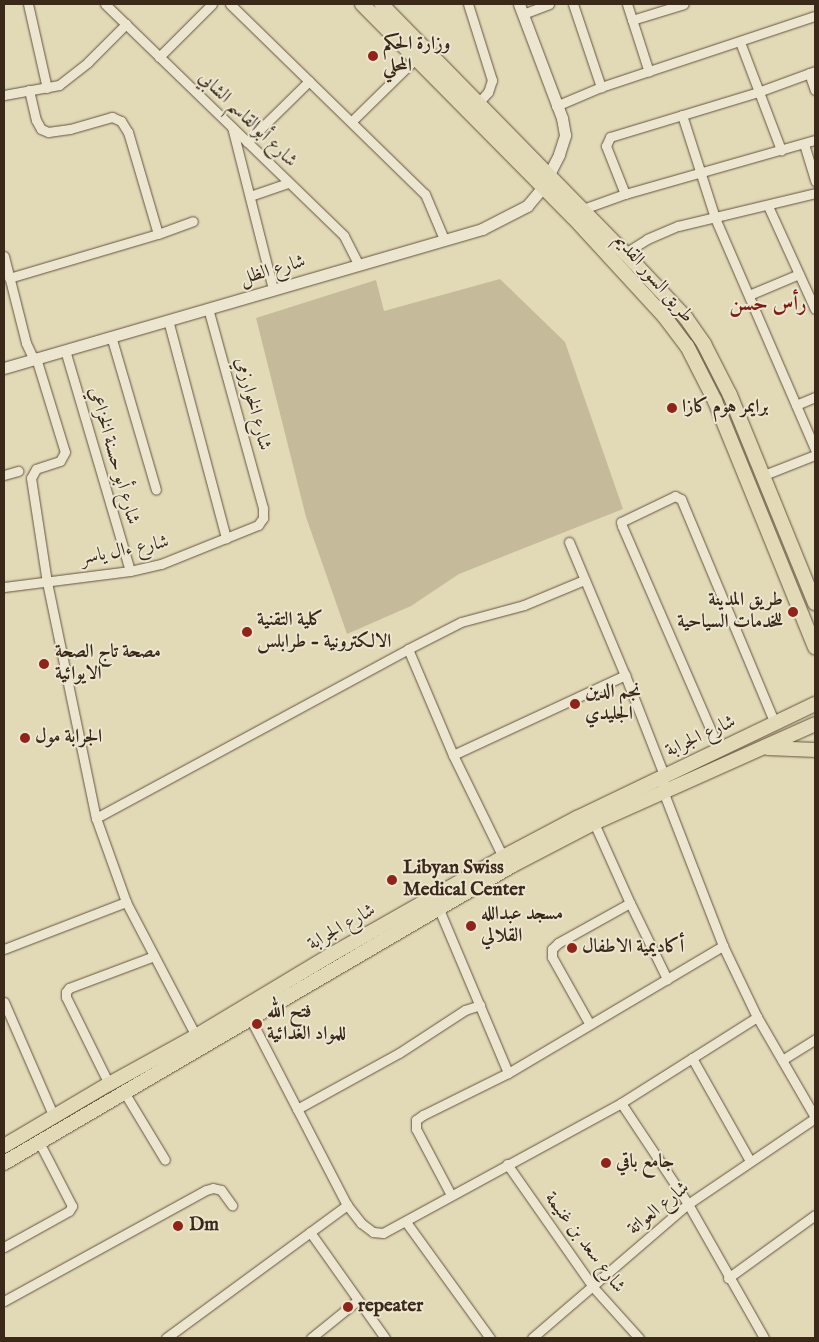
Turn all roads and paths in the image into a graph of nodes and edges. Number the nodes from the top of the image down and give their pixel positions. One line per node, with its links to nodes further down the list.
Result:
1 (28, 4): 23 (street)
2 (105, 4): 15 (street, شارع أبوالقاسم الشابي)
3 (212, 4): 17 (street)
4 (230, 4): 21 (street)
5 (362, 4): 18 (main road, طريق السور القديم)
6 (382, 4): 28 (main road, طريق السور القديم)
7 (468, 4): 28 (street)
8 (549, 4): 12 (street)
9 (573, 4): 22 (street)
10 (627, 4): 14 (street)
11 (684, 4): 14 (street)
12 (521, 9): 29 (street, شارع الظل)
13 (815, 16): 16 (street)
14 (632, 20): 19 (street)
15 (126, 24): 17 (street, شارع أبوالقاسم الشابي); 23 (street)
16 (740, 42): 19 (street); 26 (street)
17 (159, 57): 32 (street, شارع أبوالقاسم الشابي)
18 (416, 58): 31 (street); 41 (main road, طريق السور القديم)
19 (649, 72): 22 (street)
20 (812, 72): 25 (street); 26 (street)
21 (309, 81): 31 (street); 34 (street)
22 (601, 87): 29 (street)
23 (47, 88): 24 (street)
24 (29, 90): 27 (street); 49 (street)
25 (815, 90)
26 (758, 92): 30 (street); 36 (street)
27 (4, 95)
28 (479, 102): 38 (main road, طريق السور القديم)
29 (556, 106): 38 (street, شارع الظل)
30 (682, 115): 37 (street); 42 (street)
31 (352, 121): 50 (street)
32 (232, 127): 34 (street, شارع أبوالقاسم الشابي); 44 (street)
33 (815, 140): 35 (street)
34 (247, 142): 40 (street, شارع أبوالقاسم الشابي)
35 (804, 144): 36 (street); 39 (street)
36 (781, 150): 37 (street)
37 (701, 172): 42 (street); 47 (street)
38 (549, 175): 41 (street, شارع الظل); 46 (main road, طريق السور القديم)
39 (815, 181)
40 (288, 183): 44 (street); 53 (street, شارع أبوالقاسم الشابي)
41 (542, 188): 50 (street, شارع الظل); 81 (main road, طريق السور القديم)
42 (625, 194): 46 (street)
43 (815, 194): 45 (street)
44 (250, 196): 56 (street)
45 (768, 206): 47 (street); 54 (street)
46 (583, 209): 51 (main road, طريق السور القديم)
47 (715, 218): 51 (street); 57 (street)
48 (193, 220): 49 (street)
49 (158, 234): 55 (street)
50 (444, 239): 53 (street, شارع الظل)
51 (625, 253): 71 (main road, طريق السور القديم)
52 (4, 256): 55 (street)
53 (358, 264): 56 (street, شارع الظل)
54 (799, 274): 57 (street); 58 (street)
55 (9, 278): 63 (street)
56 (273, 289): 59 (street, شارع الظل)
57 (749, 296): 66 (street)
58 (815, 307)
59 (208, 308): 60 (street, شارع الظل); 73 (street, شارع الخوارزمي)
60 (168, 320): 61 (street, شارع الظل); 74 (street)
61 (111, 336): 62 (street, شارع الظل); 72 (street)
62 (65, 350): 63 (street, شارع الظل); 76 (street, شارع أبو حسنة الخزاعي)
63 (36, 358): 64 (street, شارع الظل); 78 (street)
64 (4, 368)
65 (815, 397): 66 (street)
66 (796, 405): 67 (street)
67 (815, 449)
68 (815, 455): 71 (street)
69 (18, 471): 70 (street)
70 (4, 475)
71 (764, 475): 80 (main road, طريق السور القديم)
72 (156, 490)
73 (263, 508): 74 (street, شارع ءال ياسر)
74 (226, 538): 76 (street, شارع ءال ياسر)
75 (569, 542): 77 (street)
76 (130, 571): 78 (street, شارع ءال ياسر)
77 (584, 580): 82 (street); 83 (street)
78 (47, 582): 79 (street, شارع ءال ياسر); 93 (street)
79 (4, 587)
80 (815, 603)
81 (815, 647)
82 (408, 649): 90 (street); 93 (street)
83 (625, 675): 90 (street); 91 (street)
84 (815, 704): 85 (main road, شارع الجرابة)
85 (775, 724): 88 (main road, شارع الجرابة); 88 (street)
86 (815, 724): 87 (main road, شارع الجرابة)
87 (760, 748): 89 (main road); 92 (main road, شارع الجرابة)
88 (719, 749): 91 (main road, شارع الجرابة)
89 (815, 750)
90 (453, 755): 95 (street)
91 (664, 776): 92 (street); 95 (main road, شارع الجرابة)
92 (663, 791): 94 (main road, شارع الجرابة); 99 (street)
93 (96, 818): 96 (street)
94 (594, 823): 95 (main road, شارع الجرابة); 97 (street)
95 (506, 862): 98 (main road, شارع الجرابة); 108 (main road, شارع الجرابة)
96 (126, 902): 100 (street); 101 (street)
97 (630, 903): 102 (street); 107 (street)
98 (438, 907): 104 (street); 106 (main road, شارع الجرابة)
99 (724, 946): 102 (street); 105 (street)
100 (4, 949)
101 (154, 956): 108 (street); 114 (street)
102 (667, 979): 107 (street)
103 (4, 1002): 118 (street)
104 (480, 1006): 113 (street); 117 (street)
105 (756, 1017): 111 (street); 112 (street)
106 (250, 1018): 110 (main road, شارع الجرابة); 117 (street)
107 (589, 1023): 113 (street)
108 (196, 1036): 110 (main road, شارع الجرابة)
109 (815, 1039): 112 (street)
110 (180, 1052): 114 (main road, شارع الجرابة); 115 (main road, شارع الجرابة)
111 (692, 1058): 116 (street); 123 (street)
112 (782, 1060): 119 (street)
113 (508, 1073): 126 (street)
114 (109, 1084): 118 (main road, شارع الجرابة)
115 (124, 1092): 120 (main road, شارع الجرابة); 122 (street)
116 (621, 1103): 125 (street); 127 (street)
117 (297, 1109): 129 (street)
118 (54, 1117): 121 (main road, شارع الجرابة)
119 (815, 1117): 123 (street, شارع العواتة)
120 (39, 1142): 124 (main road, شارع الجرابة); 133 (street)
121 (4, 1146)
122 (165, 1160)
123 (750, 1161): 127 (street, شارع العواتة)
124 (4, 1163)
125 (507, 1164): 126 (street); 135 (street, شارع سعد بن غنيمة)
126 (451, 1195): 131 (street)
127 (688, 1204): 134 (street); 135 (street, شارع العواتة)
128 (232, 1205): 137 (street)
129 (347, 1206): 131 (street); 132 (street)
130 (815, 1215): 134 (street)
131 (406, 1222): 141 (street)
132 (310, 1232): 136 (street); 138 (street)
133 (4, 1247)
134 (728, 1278): 144 (street)
135 (593, 1287): 142 (street, شارع العواتة); 143 (street, شارع سعد بن غنيمة)
136 (358, 1300): 139 (street); 140 (street)
137 (4, 1301)
138 (166, 1338)
139 (311, 1338)
140 (385, 1338)
141 (490, 1338)
142 (532, 1338)
143 (639, 1338)
144 (764, 1338)

